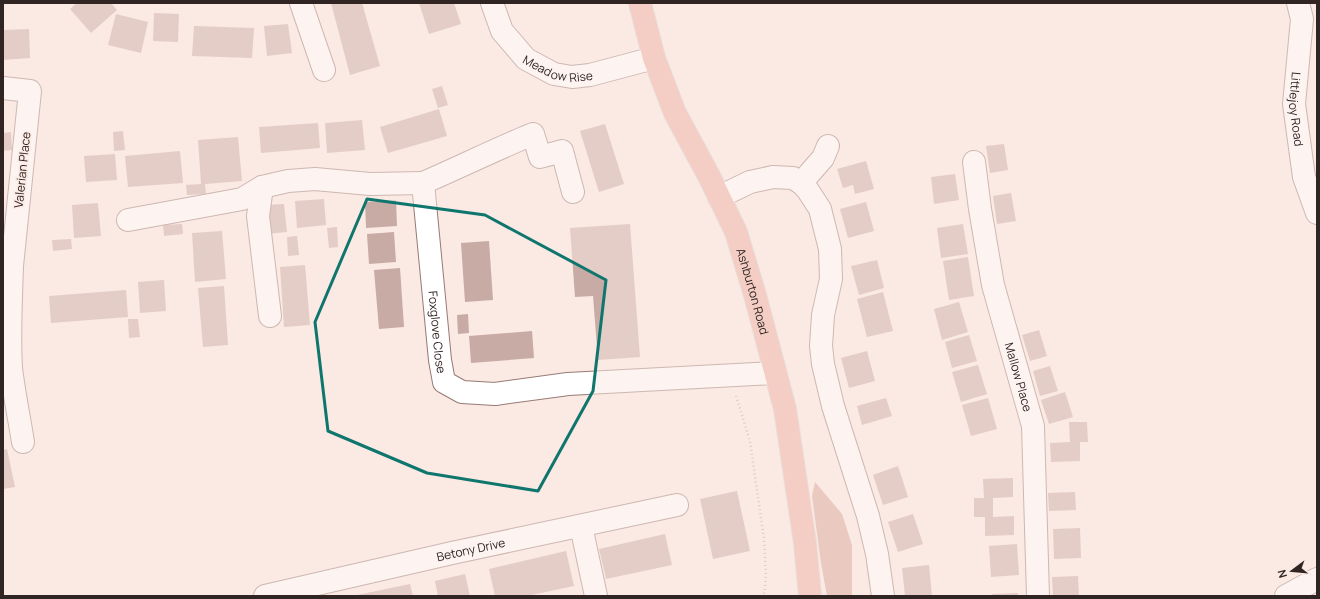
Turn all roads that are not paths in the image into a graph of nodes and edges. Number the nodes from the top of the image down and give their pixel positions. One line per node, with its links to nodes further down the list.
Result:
1 (301, 3): 6 (street)
2 (492, 3): 5 (street, Meadow Rise)
3 (640, 3): 5 (main road, Ashburton Road)
4 (1298, 3): 15 (street, Littlejoy Road)
5 (654, 58): 14 (main road, Ashburton Road)
6 (324, 70)
7 (3, 88): 17 (street, Valerian Place)
8 (828, 146): 11 (street)
9 (974, 162): 28 (street, Mallow Place)
10 (423, 183): 12 (street); 13 (street); 19 (street, Foxglove Close)
11 (801, 183): 14 (street); 27 (street)
12 (262, 188): 16 (street); 18 (street)
13 (573, 192)
14 (719, 197): 19 (main road, Ashburton Road)
15 (1317, 213)
16 (128, 220)
17 (8, 266): 20 (street)
18 (270, 316)
19 (775, 373): 26 (main road, Ashburton Road)
20 (23, 442)
21 (677, 506): 22 (street, Betony Drive)
22 (582, 526): 24 (street, Betony Drive); 25 (street)
23 (1317, 579): 29 (street)
24 (265, 596)
25 (596, 596)
26 (810, 596)
27 (883, 596)
28 (1038, 596)
29 (1286, 596)

